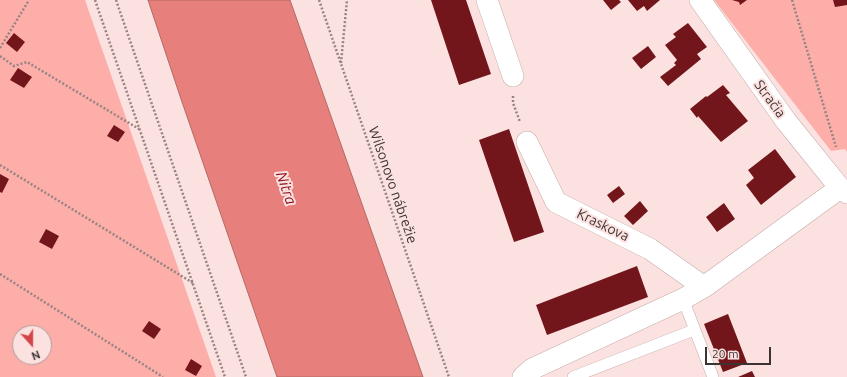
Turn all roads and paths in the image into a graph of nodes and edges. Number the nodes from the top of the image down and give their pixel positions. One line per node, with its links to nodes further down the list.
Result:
1 (29, 0): 9 (path)
2 (95, 0): 13 (path)
3 (116, 0): 25 (path)
4 (319, 0): 11 (path, Wilsonovo nábrežie)
5 (347, 0): 11 (path)
6 (487, 0): 12 (street)
7 (700, 0): 17 (street, Stračia)
8 (791, 0): 15 (path)
9 (0, 48)
10 (0, 56): 13 (path)
11 (341, 65): 26 (path, Wilsonovo nábrežie)
12 (512, 76): 14 (path)
13 (140, 129): 19 (path)
14 (527, 142): 20 (street, Kraskova)
15 (836, 148)
16 (0, 165): 19 (path)
17 (843, 190): 20 (street)
18 (0, 274): 23 (path)
19 (193, 284): 24 (path)
20 (704, 287): 21 (street)
21 (683, 299): 22 (lane); 27 (street)
22 (694, 330): 28 (lane); 29 (lane)
23 (163, 377)
24 (225, 377)
25 (246, 377)
26 (449, 377)
27 (523, 377)
28 (573, 377)
29 (713, 377)

